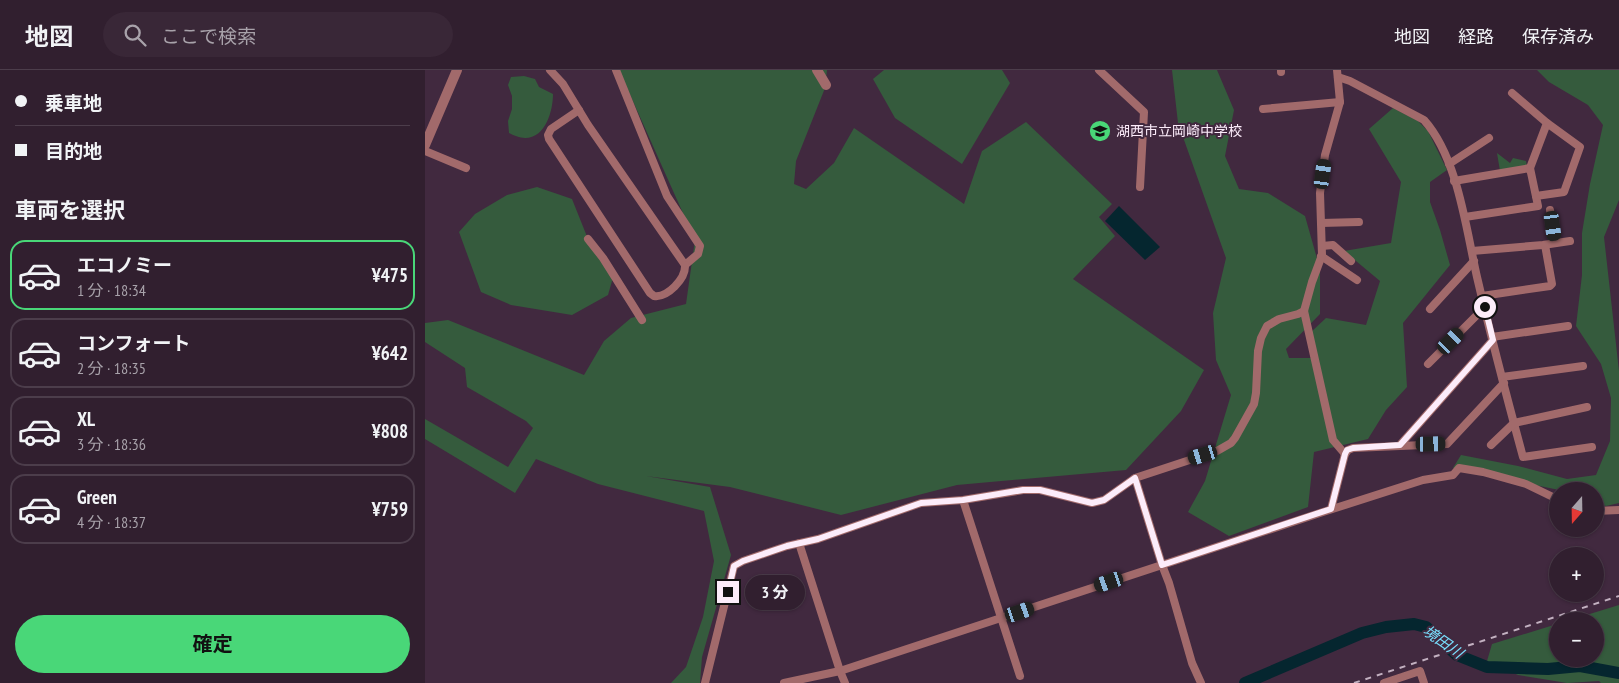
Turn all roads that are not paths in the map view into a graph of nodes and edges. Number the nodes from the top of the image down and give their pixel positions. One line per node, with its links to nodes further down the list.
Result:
1 (457, 70): 14 (street)
2 (550, 70): 10 (street)
3 (616, 70): 35 (street)
4 (817, 70): 7 (street)
5 (1099, 70): 20 (street)
6 (1337, 74): 9 (street); 16 (street)
7 (826, 85)
8 (1512, 93): 12 (street)
9 (1341, 102): 11 (street); 25 (street)
10 (579, 110): 35 (street); 35 (street)
11 (1263, 110)
12 (1547, 123): 18 (street); 21 (street)
13 (1489, 138): 16 (street)
14 (425, 145)
15 (425, 151): 17 (street)
16 (1449, 164): 19 (street)
17 (466, 168)
18 (1530, 168): 19 (street); 21 (street)
19 (1454, 181): 23 (street)
20 (1139, 187)
21 (1536, 196): 23 (street)
22 (1550, 210): 28 (street)
23 (1465, 217): 31 (street)
24 (1359, 222): 25 (street)
25 (1321, 223): 30 (street)
26 (588, 239): 41 (street)
27 (1570, 241): 28 (street)
28 (1555, 243): 29 (street)
29 (1545, 245): 31 (street); 37 (street)
30 (1321, 246): 32 (street); 33 (street)
31 (1473, 251): 34 (street)
32 (1321, 256): 36 (street); 40 (street)
33 (1351, 261)
34 (1474, 261): 37 (street); 39 (street)
35 (685, 265)
36 (1357, 280)
37 (1482, 296): 38 (street)
38 (1485, 307): 43 (street); 44 (street)
39 (1430, 309)
40 (1304, 311): 52 (street); 53 (street)
41 (642, 320)
42 (1568, 326): 43 (street)
43 (1493, 338): 46 (street); 49 (street)
44 (1428, 364)
45 (1583, 366): 46 (street)
46 (1503, 380): 48 (street); 49 (street)
47 (1587, 407): 48 (street)
48 (1513, 423): 50 (street); 51 (street)
49 (1400, 445): 52 (street)
50 (1491, 445)
51 (1592, 447)
52 (1345, 454): 56 (street)
53 (1135, 478): 55 (street); 60 (street)
54 (1549, 495): 56 (street)
55 (963, 500): 59 (street); 61 (street)
56 (1331, 509): 60 (street)
57 (1619, 510): 58 (street)
58 (1604, 511)
59 (799, 543): 62 (street); 64 (street)
60 (1162, 565): 61 (street); 67 (street)
61 (1002, 618): 62 (street); 63 (street)
62 (840, 671): 65 (street); 66 (street)
63 (1020, 676)
64 (705, 683)
65 (784, 683)
66 (845, 683)
67 (1201, 683)
68 (1384, 683): 69 (street)
69 (1424, 683)

